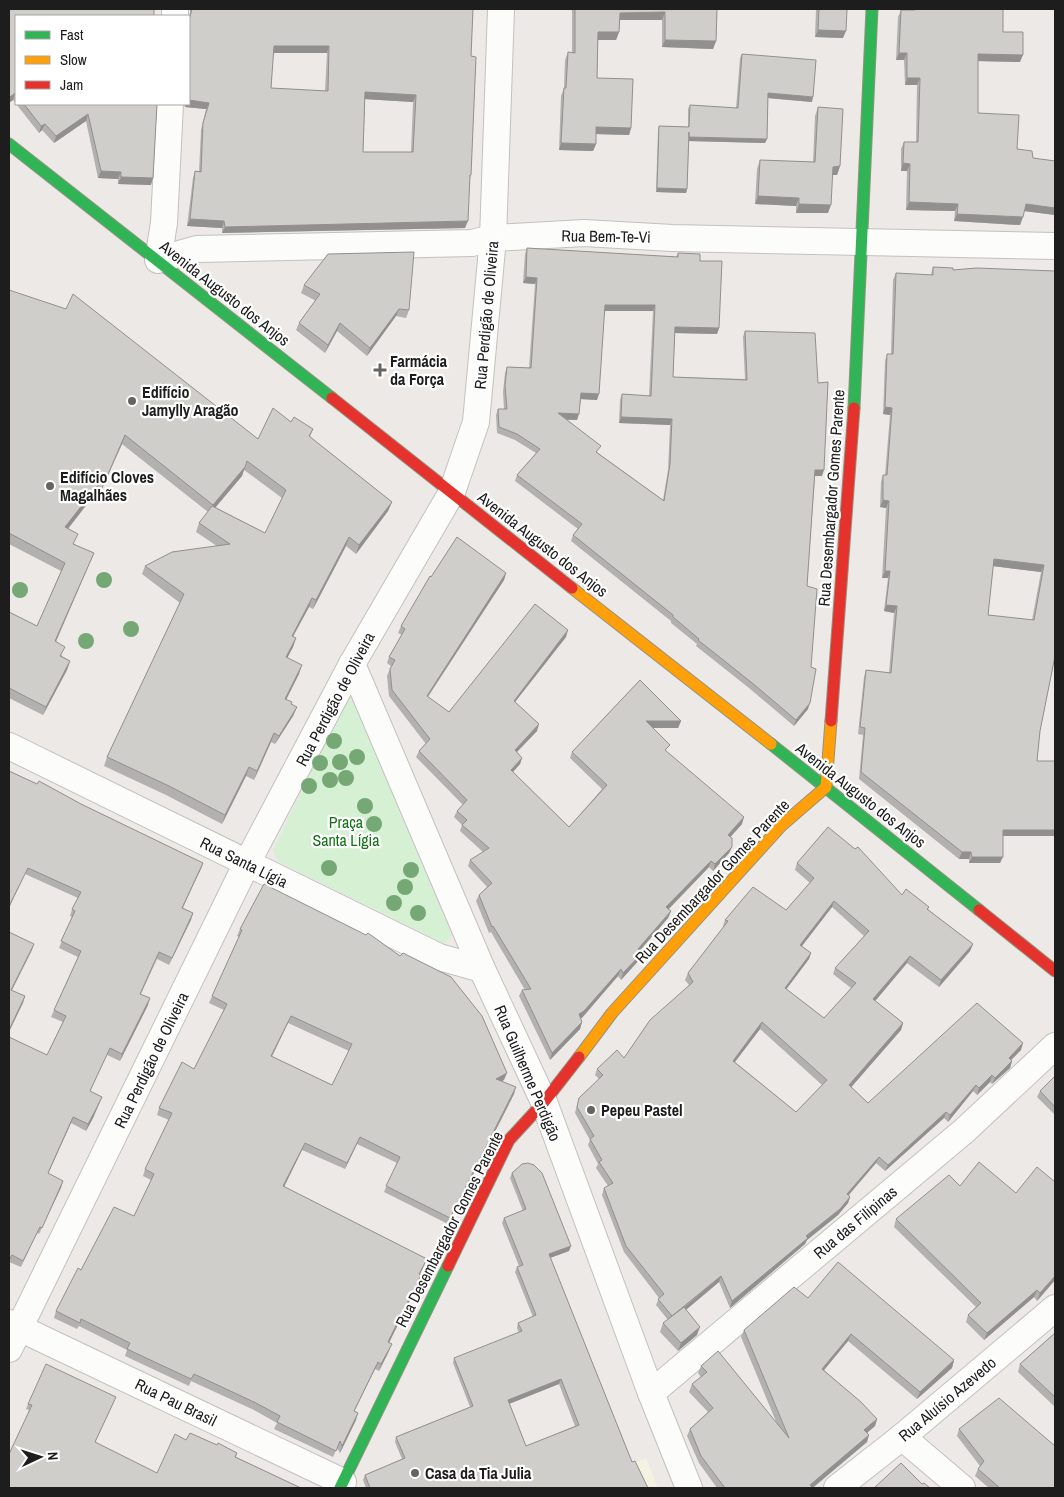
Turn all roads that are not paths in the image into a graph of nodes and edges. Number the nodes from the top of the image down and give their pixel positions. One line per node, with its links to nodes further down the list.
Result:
1 (500, 9): 5 (street, Rua Perdigão de Oliveira)
2 (872, 9): 6 (street, Rua Desembargador Gomes Parente)
3 (170, 105): 8 (street)
4 (10, 150): 8 (street, Avenida Augusto dos Anjos)
5 (493, 238): 6 (street, Rua Bem-Te-Vi); 8 (street, Rua Bem-Te-Vi); 9 (street, Rua Perdigão de Oliveira)
6 (862, 241): 7 (street, Rua Bem-Te-Vi); 12 (street, Rua Desembargador Gomes Parente)
7 (1055, 246)
8 (158, 260): 9 (street, Avenida Augusto dos Anjos)
9 (452, 492): 10 (street, Rua Perdigão de Oliveira); 12 (street, Avenida Augusto dos Anjos)
10 (352, 664): 13 (street, Rua Perdigão de Oliveira); 14 (street, Rua Guilherme Perdigão)
11 (9, 746): 13 (street, Rua Santa Lígia)
12 (826, 787): 15 (street, Avenida Augusto dos Anjos); 17 (street, Rua Desembargador Gomes Parente)
13 (247, 864): 14 (street, Rua Santa Lígia); 19 (street, Rua Perdigão de Oliveira)
14 (482, 969): 17 (street, Rua Guilherme Perdigão)
15 (1055, 970)
16 (1055, 1046): 20 (street, Rua das Filipinas)
17 (544, 1102): 20 (street, Rua Guilherme Perdigão); 22 (street, Rua Desembargador Gomes Parente)
18 (1055, 1308): 21 (street, Rua Aluísio Azevedo)
19 (12, 1333): 22 (street, Rua Pau Brasil)
20 (651, 1393): 23 (street, Rua Guilherme Perdigão)
21 (902, 1437): 24 (street, Rua Aluísio Azevedo); 25 (street)
22 (341, 1485)
23 (689, 1488)
24 (837, 1488)
25 (962, 1488)

